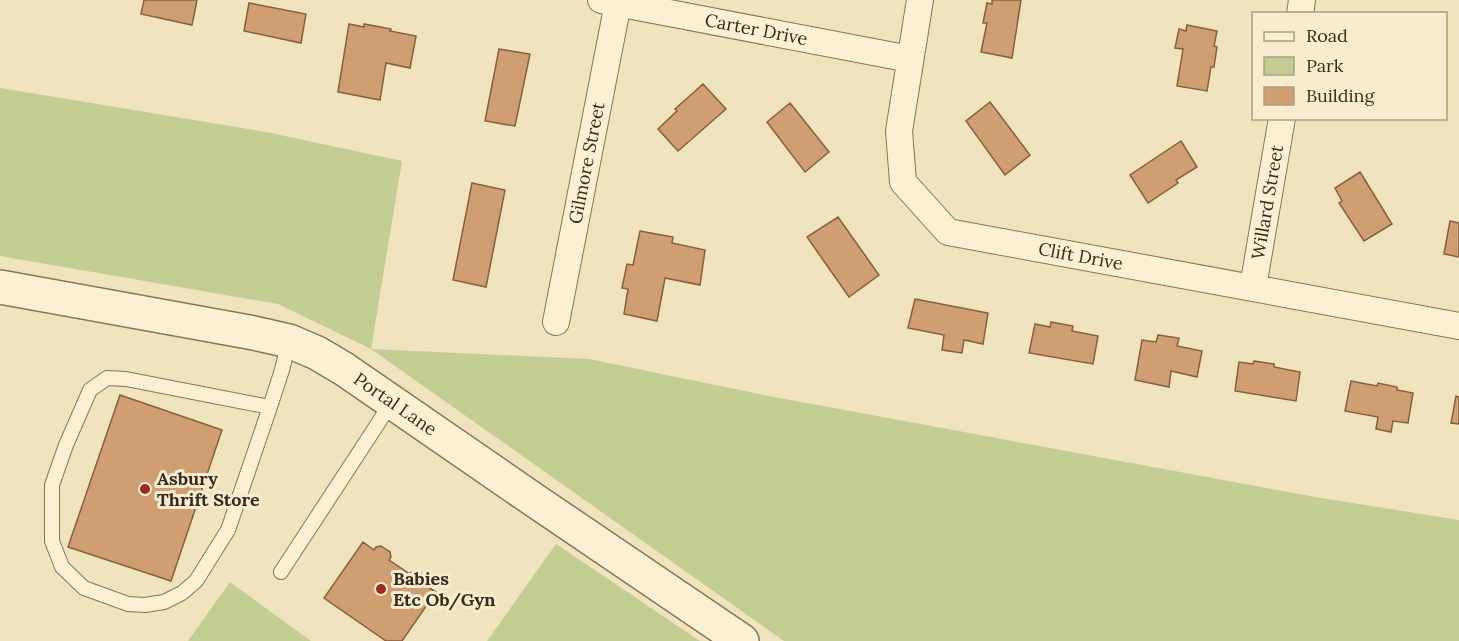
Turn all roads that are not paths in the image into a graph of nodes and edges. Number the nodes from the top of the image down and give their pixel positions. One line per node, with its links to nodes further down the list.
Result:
1 (920, 0): 3 (street, Clift Drive)
2 (609, 2): 3 (street, Carter Drive); 7 (street, Gilmore Street)
3 (910, 59): 6 (street, Clift Drive)
4 (1282, 120): 6 (street, Willard Street)
5 (0, 287): 9 (street, Portal Lane)
6 (1253, 287): 8 (street, Clift Drive)
7 (556, 322)
8 (1459, 326)
9 (289, 341): 10 (street, Portal Lane); 11 (lane)
10 (392, 401): 12 (lane); 13 (street, Portal Lane)
11 (270, 407): 11 (lane)
12 (281, 572)
13 (742, 641)

